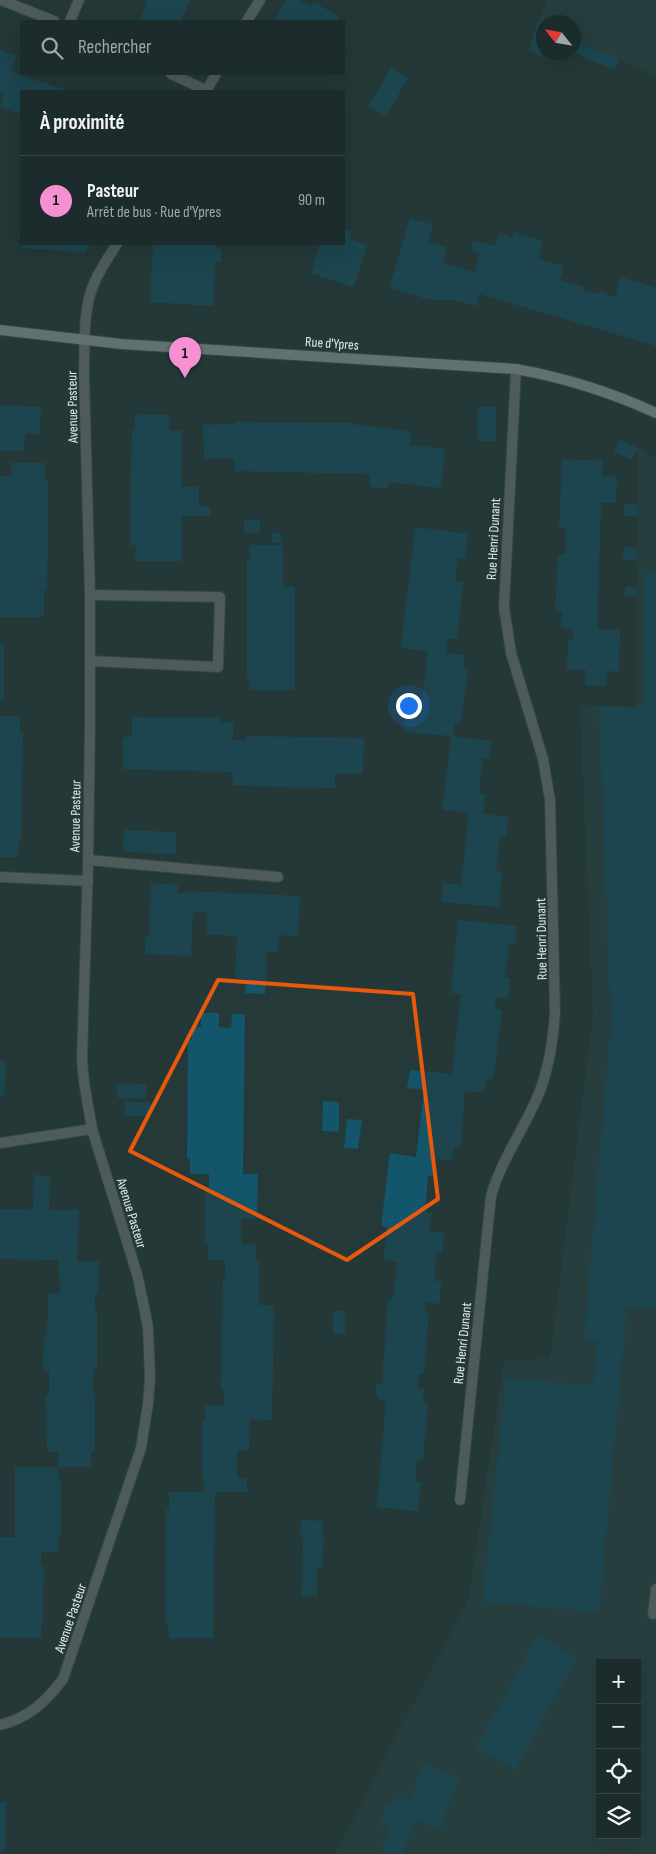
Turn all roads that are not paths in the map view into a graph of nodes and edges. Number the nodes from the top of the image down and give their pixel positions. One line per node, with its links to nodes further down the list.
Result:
1 (1, 0): 4 (street)
2 (78, 0): 5 (street)
3 (260, 0): 6 (street)
4 (51, 20)
5 (70, 20)
6 (248, 20)
7 (173, 75): 9 (street)
8 (215, 75): 10 (street)
9 (204, 90)
10 (207, 90)
11 (116, 245): 13 (street, Avenue Pasteur)
12 (0, 330): 13 (main road, Rue d'Ypres)
13 (85, 339): 14 (main road, Rue d'Ypres); 16 (street, Avenue Pasteur)
14 (516, 369): 15 (main road, Rue d'Ypres); 24 (street, Rue Henri Dunant)
15 (656, 413)
16 (90, 595): 17 (street, Avenue Pasteur); 17 (street)
17 (90, 661): 18 (street, Avenue Pasteur)
18 (88, 860): 19 (street); 21 (street, Avenue Pasteur)
19 (278, 876)
20 (0, 877): 21 (street)
21 (88, 881): 22 (street, Avenue Pasteur)
22 (92, 1129): 23 (street); 27 (street, Avenue Pasteur)
23 (0, 1143)
24 (460, 1500)
25 (656, 1589): 26 (street)
26 (653, 1614)
27 (0, 1725)

